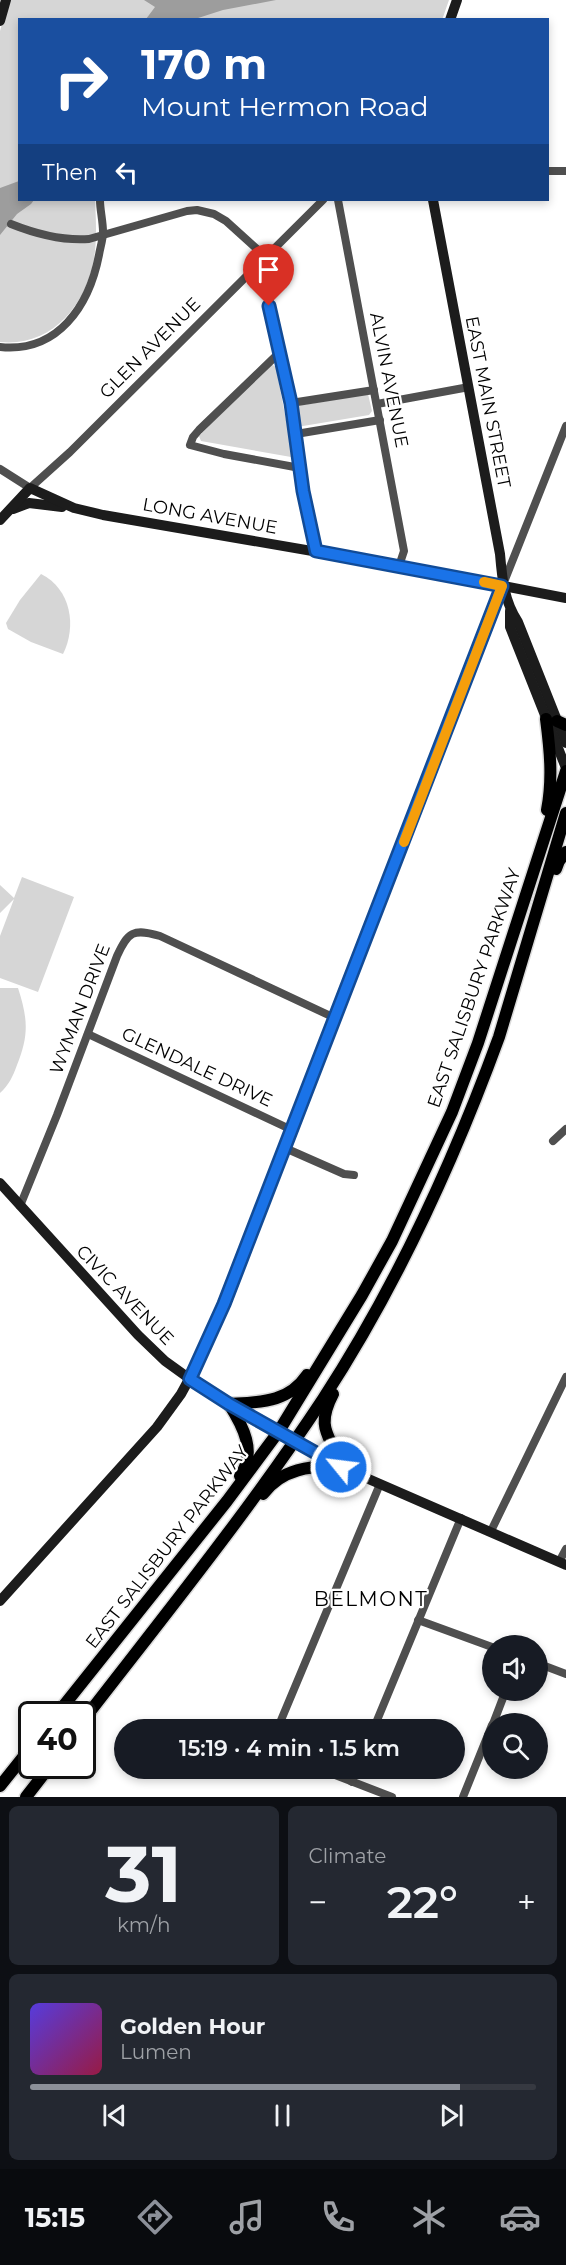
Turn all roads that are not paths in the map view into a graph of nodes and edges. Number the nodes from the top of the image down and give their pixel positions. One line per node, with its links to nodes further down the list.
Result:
1 (6, 0): 4 (main road)
2 (457, 0): 3 (main road)
3 (451, 18)
4 (0, 21)
5 (549, 171): 6 (street)
6 (566, 171)
7 (100, 201): 12 (street)
8 (322, 201): 13 (street, GLEN AVENUE)
9 (338, 201): 17 (street, ALVIN AVENUE)
10 (433, 201): 16 (main road, EAST MAIN STREET)
11 (11, 224): 12 (street)
12 (103, 234): 13 (street); 14 (street)
13 (261, 261): 15 (street); 25 (street, GLEN AVENUE)
14 (0, 347)
15 (279, 353): 18 (street); 23 (street)
16 (469, 387): 19 (street); 31 (main road, EAST MAIN STREET)
17 (374, 390): 18 (street); 19 (street, ALVIN AVENUE)
18 (291, 403): 22 (street)
19 (377, 404): 20 (street, ALVIN AVENUE)
20 (380, 420): 22 (street); 30 (street, ALVIN AVENUE)
21 (566, 426): 31 (street)
22 (296, 434): 23 (street)
23 (300, 468): 29 (street)
24 (0, 469): 25 (street)
25 (30, 488): 26 (main road, LONG AVENUE); 27 (main road, GLEN AVENUE)
26 (74, 508): 27 (main road); 29 (main road, LONG AVENUE)
27 (8, 511): 28 (main road, GLEN AVENUE)
28 (0, 520)
29 (316, 551): 30 (main road, LONG AVENUE)
30 (399, 566): 31 (main road, LONG AVENUE)
31 (502, 586): 32 (main road, LONG AVENUE); 33 (main road, EAST MAIN STREET); 35 (main road)
32 (566, 598)
33 (510, 611): 34 (main road, EAST MAIN STREET); 36 (main road, EAST MAIN STREET)
34 (510, 627): 35 (main road); 36 (main road, EAST MAIN STREET)
35 (484, 632): 43 (main road)
36 (556, 722): 37 (main road, EAST MAIN STREET); 38 (main road, EAST MAIN STREET); 40 (main road)
37 (566, 743)
38 (566, 770): 40 (main road, EAST SALISBURY PARKWAY)
39 (566, 813): 42 (main road, EAST SALISBURY PARKWAY)
40 (541, 845): 52 (main road, EAST SALISBURY PARKWAY)
41 (566, 852): 42 (main road)
42 (533, 920): 53 (main road, EAST SALISBURY PARKWAY)
43 (335, 1018): 44 (street, WYMAN DRIVE); 46 (main road)
44 (88, 1034): 46 (street, GLENDALE DRIVE); 51 (street, WYMAN DRIVE)
45 (566, 1129): 47 (street)
46 (292, 1130): 48 (main road)
47 (553, 1141)
48 (285, 1148): 49 (street); 55 (main road)
49 (354, 1175)
50 (0, 1183): 51 (main road, CIVIC AVENUE)
51 (20, 1206): 55 (main road, CIVIC AVENUE)
52 (362, 1295): 56 (main road); 57 (main road, EAST SALISBURY PARKWAY)
53 (357, 1342): 58 (main road, EAST SALISBURY PARKWAY); 59 (main road)
54 (566, 1377): 62 (street)
55 (190, 1379): 56 (main road, CIVIC AVENUE); 67 (main road)
56 (229, 1404): 57 (main road, CIVIC AVENUE); 63 (main road)
57 (279, 1431): 58 (main road, CIVIC AVENUE); 63 (main road, EAST SALISBURY PARKWAY)
58 (294, 1441): 59 (main road, CIVIC AVENUE); 66 (main road, EAST SALISBURY PARKWAY)
59 (341, 1467): 60 (main road, CIVIC AVENUE); 66 (main road)
60 (380, 1484): 61 (main road, CIVIC AVENUE); 74 (street)
61 (461, 1518): 62 (main road, CIVIC AVENUE); 68 (street)
62 (490, 1531): 65 (main road, CIVIC AVENUE)
63 (189, 1550): 72 (main road, EAST SALISBURY PARKWAY)
64 (566, 1550): 65 (street)
65 (563, 1564)
66 (190, 1581): 73 (main road, EAST SALISBURY PARKWAY)
67 (0, 1602)
68 (418, 1620): 69 (street); 75 (street)
69 (482, 1643)
70 (548, 1667): 71 (street)
71 (566, 1674)
72 (67, 1701)
73 (96, 1704)
74 (282, 1719)
75 (378, 1719)
76 (482, 1749): 85 (street)
77 (18, 1764): 82 (main road)
78 (40, 1779): 83 (main road)
79 (344, 1779): 81 (street)
80 (353, 1779): 81 (street)
81 (352, 1782): 84 (street)
82 (0, 1786)
83 (26, 1797)
84 (392, 1797)
85 (463, 1797)

